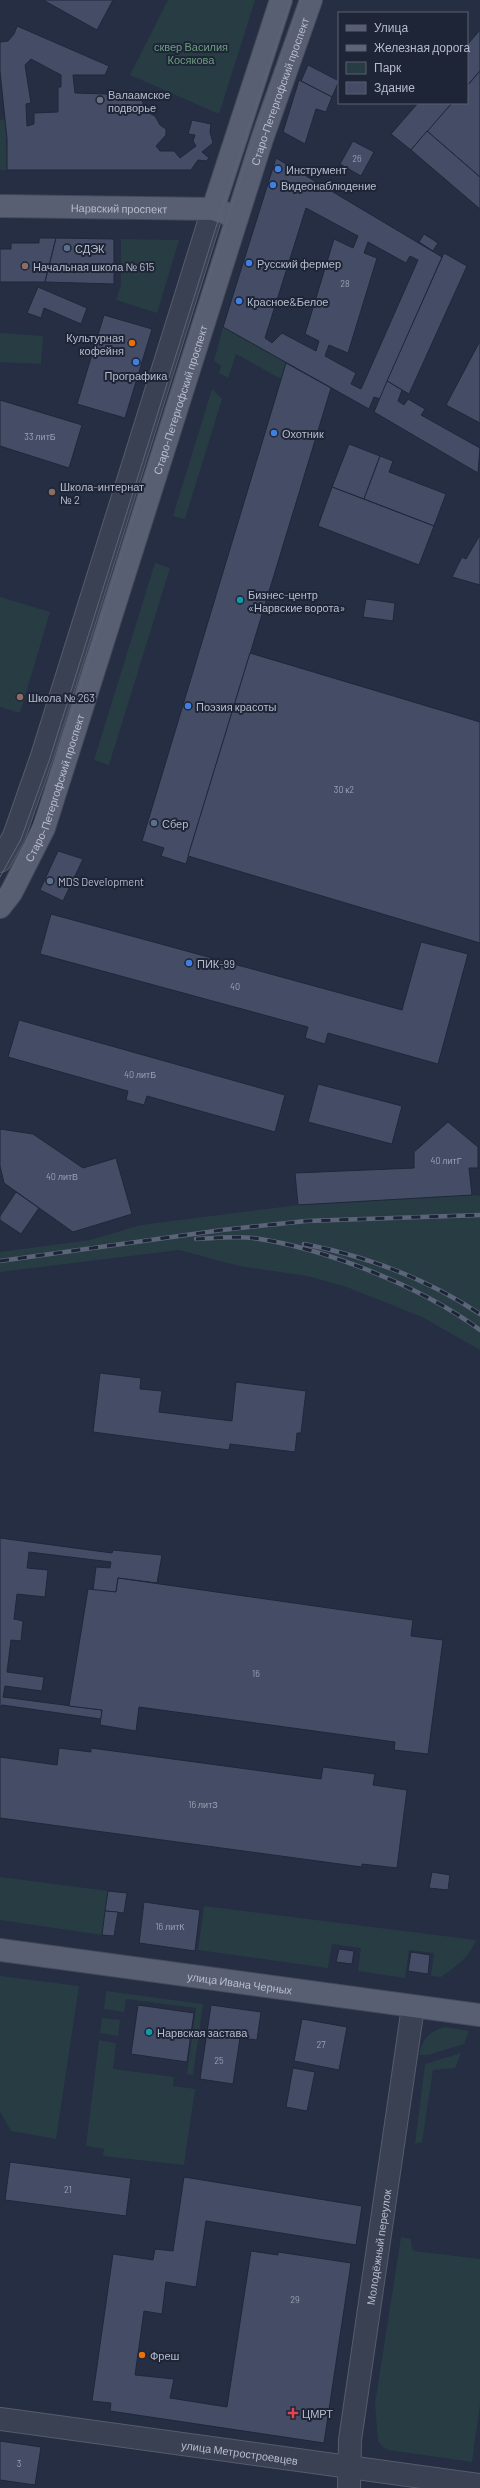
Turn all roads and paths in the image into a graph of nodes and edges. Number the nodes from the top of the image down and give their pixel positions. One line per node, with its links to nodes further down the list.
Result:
1 (282, 0): 4 (main road, Старо-Петергофский проспект)
2 (311, 0): 5 (main road, Старо-Петергофский проспект)
3 (0, 206): 4 (main road, Нарвский проспект)
4 (212, 209): 5 (main road, Нарвский проспект); 6 (street, Старо-Петергофский проспект)
5 (237, 217): 7 (main road, Старо-Петергофский проспект)
6 (0, 861)
7 (0, 907)
8 (0, 1950): 9 (main road, улица Ивана Черных)
9 (413, 2007): 10 (main road, улица Ивана Черных); 12 (street, Молодёжный переулок)
10 (480, 2015)
11 (0, 2419): 12 (street, улица Метростроевцев)
12 (350, 2467): 13 (street, улица Метростроевцев); 14 (street, Молодёжный переулок)
13 (480, 2485)
14 (349, 2488)

